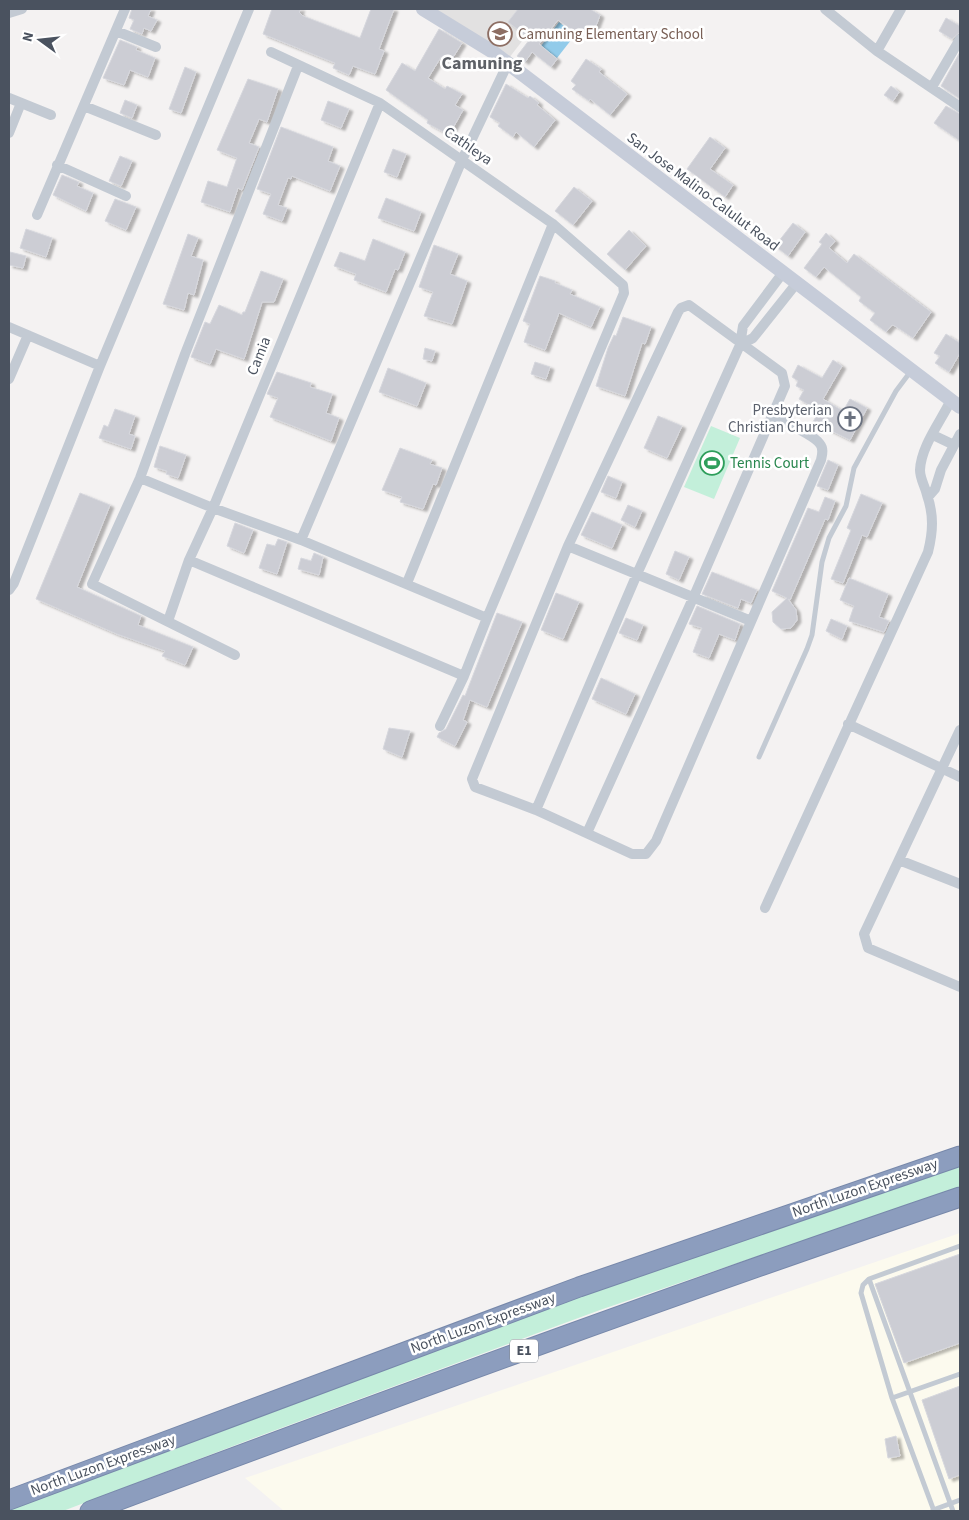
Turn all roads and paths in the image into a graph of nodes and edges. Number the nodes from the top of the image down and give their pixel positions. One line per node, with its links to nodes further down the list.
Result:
1 (22, 9): 7 (street)
2 (125, 9): 8 (street)
3 (248, 9): 36 (street)
4 (825, 9): 11 (street)
5 (901, 9): 11 (street)
6 (430, 10): 13 (main road, San Jose Malino-Calulut Road)
7 (9, 13)
8 (116, 31): 10 (street); 19 (street)
9 (960, 39): 15 (street)
10 (156, 47)
11 (877, 51): 15 (street)
12 (272, 52): 14 (street, Cathleya)
13 (508, 63): 24 (street); 29 (main road, San Jose Malino-Calulut Road)
14 (298, 66): 18 (street, Cathleya); 44 (street)
15 (932, 87): 20 (street)
16 (9, 98): 17 (street)
17 (21, 103): 21 (street); 22 (street)
18 (380, 103): 24 (street, Cathleya); 46 (street, Camia)
19 (84, 106): 23 (street); 25 (street)
20 (960, 107)
21 (52, 115)
22 (9, 133)
23 (156, 135)
24 (462, 160): 28 (street, Cathleya); 47 (street)
25 (57, 165): 26 (street); 27 (street)
26 (126, 196)
27 (37, 215)
28 (553, 224): 51 (street); 54 (street, Cathleya)
29 (782, 274): 30 (main road, San Jose Malino-Calulut Road); 31 (street)
30 (796, 284): 32 (street); 37 (main road, San Jose Malino-Calulut Road)
31 (758, 304): 32 (street); 35 (street)
32 (772, 314): 35 (street)
33 (9, 327): 34 (street)
34 (28, 335): 36 (street); 38 (street)
35 (740, 344): 40 (street); 48 (street); 50 (street)
36 (100, 366): 52 (street)
37 (911, 371): 39 (main road, San Jose Malino-Calulut Road); 62 (lane)
38 (9, 379)
39 (956, 404): 42 (street)
40 (772, 416): 53 (street); 56 (street)
41 (960, 434): 43 (street)
42 (933, 435): 43 (street); 45 (street)
43 (954, 445): 45 (street)
44 (140, 478): 46 (street); 55 (street)
45 (928, 497): 59 (street)
46 (213, 508): 47 (street); 49 (street, Camia)
47 (301, 540): 51 (street)
48 (568, 546): 50 (street); 65 (street)
49 (189, 560): 55 (street, Camia); 58 (street)
50 (637, 574): 53 (street); 65 (street)
51 (407, 583): 54 (street)
52 (9, 590)
53 (694, 596): 56 (street); 66 (street)
54 (487, 618): 58 (street)
55 (168, 621): 57 (street)
56 (752, 621): 66 (street)
57 (235, 655)
58 (464, 676): 60 (street)
59 (848, 724): 63 (street); 69 (street)
60 (440, 726)
61 (960, 730): 63 (street)
62 (759, 757)
63 (942, 770): 64 (street); 67 (street)
64 (960, 777)
65 (536, 810): 66 (street)
66 (587, 833)
67 (899, 860): 68 (street); 70 (street)
68 (960, 884)
69 (765, 908)
70 (960, 987)
71 (960, 1156): 78 (highway, North Luzon Expressway)
72 (960, 1197): 81 (highway, E1)
73 (960, 1246): 74 (lane)
74 (869, 1279): 76 (lane); 77 (lane)
75 (960, 1374): 76 (lane)
76 (910, 1392): 77 (lane); 80 (lane)
77 (892, 1398): 82 (lane)
78 (9, 1500)
79 (960, 1500): 80 (lane)
80 (950, 1504): 82 (lane); 83 (lane)
81 (90, 1511)
82 (934, 1511)
83 (953, 1511)

